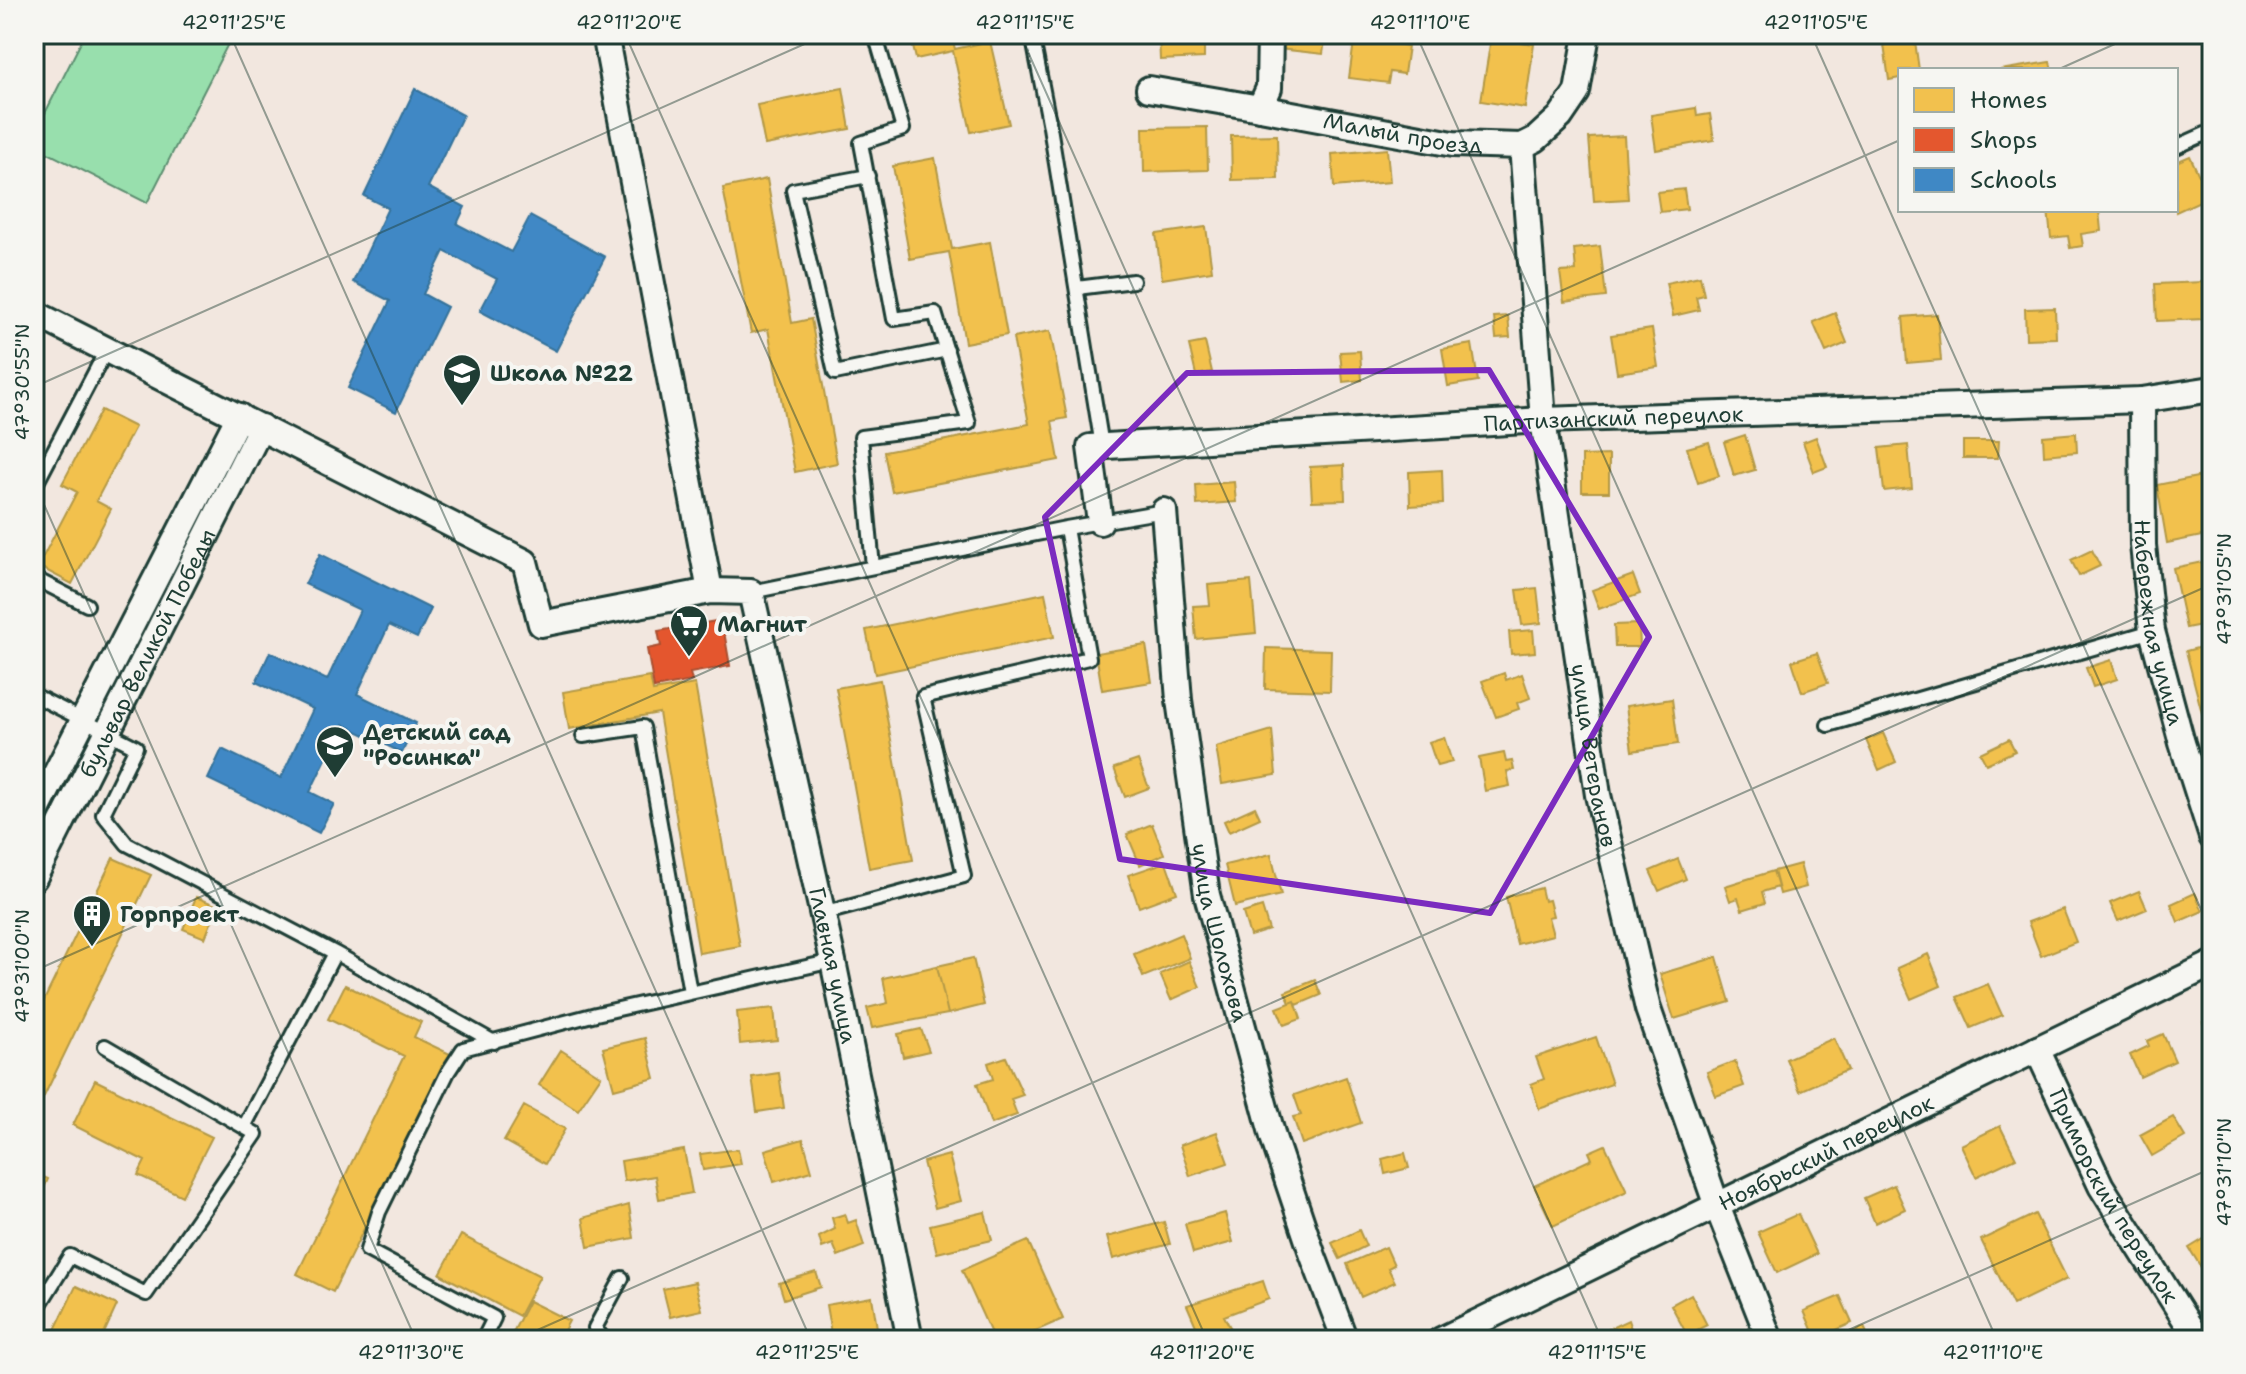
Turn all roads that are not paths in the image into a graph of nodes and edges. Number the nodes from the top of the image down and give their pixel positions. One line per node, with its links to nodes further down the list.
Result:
1 (605, 34): 29 (street)
2 (875, 34): 11 (lane)
3 (1032, 34): 13 (lane)
4 (1270, 34): 7 (street)
5 (1587, 34): 9 (street)
6 (1149, 89): 7 (street, Малый проезд)
7 (1260, 108): 9 (street, Малый проезд)
8 (2212, 131): 10 (lane)
9 (1522, 146): 20 (street, улица Ветеранов)
10 (2178, 146)
11 (868, 176): 16 (lane); 16 (lane)
12 (1133, 281): 13 (lane)
13 (1077, 288): 22 (lane)
14 (34, 313): 15 (street)
15 (107, 349): 19 (street); 23 (lane)
16 (947, 350): 27 (lane)
17 (2212, 389): 18 (street, Партизанский переулок)
18 (2142, 400): 20 (street, Партизанский переулок); 32 (street, Набережная улица)
19 (239, 416): 21 (street); 34 (street, бульвар Великой Победы)
20 (1543, 420): 22 (street, Партизанский переулок); 50 (street, улица Ветеранов)
21 (261, 427): 29 (street); 36 (street, бульвар Великой Победы)
22 (1102, 446): 25 (street)
23 (34, 488)
24 (1164, 511): 25 (lane); 56 (street, улица Шолохова)
25 (1100, 522): 26 (lane)
26 (1066, 528): 27 (lane); 41 (lane)
27 (873, 567): 30 (lane)
28 (34, 578): 31 (lane)
29 (710, 591): 30 (street)
30 (751, 592): 41 (street, Главная улица)
31 (87, 605)
32 (2152, 631): 35 (lane); 39 (street, Набережная улица)
33 (34, 695): 34 (lane)
34 (83, 720): 36 (lane); 38 (street, бульвар Великой Победы)
35 (1828, 725)
36 (107, 733): 40 (street, бульвар Великой Победы); 42 (lane)
37 (583, 736): 45 (lane)
38 (34, 816)
39 (2212, 837)
40 (34, 878)
41 (822, 914): 43 (street, Главная улица)
42 (335, 953): 46 (lane); 49 (lane)
43 (833, 961): 45 (lane); 55 (street, Главная улица)
44 (2212, 964): 48 (street, Ноябрьский переулок)
45 (690, 992): 46 (lane)
46 (494, 1042): 53 (lane)
47 (105, 1046): 49 (lane)
48 (2037, 1049): 50 (street, Ноябрьский переулок); 59 (street, Приморский переулок)
49 (244, 1127): 52 (lane)
50 (1717, 1206): 57 (street, Ноябрьский переулок); 58 (street, улица Ветеранов)
51 (622, 1278): 54 (lane)
52 (34, 1314)
53 (483, 1340)
54 (604, 1340)
55 (910, 1340)
56 (1345, 1340)
57 (1441, 1340)
58 (1770, 1340)
59 (2198, 1340)

